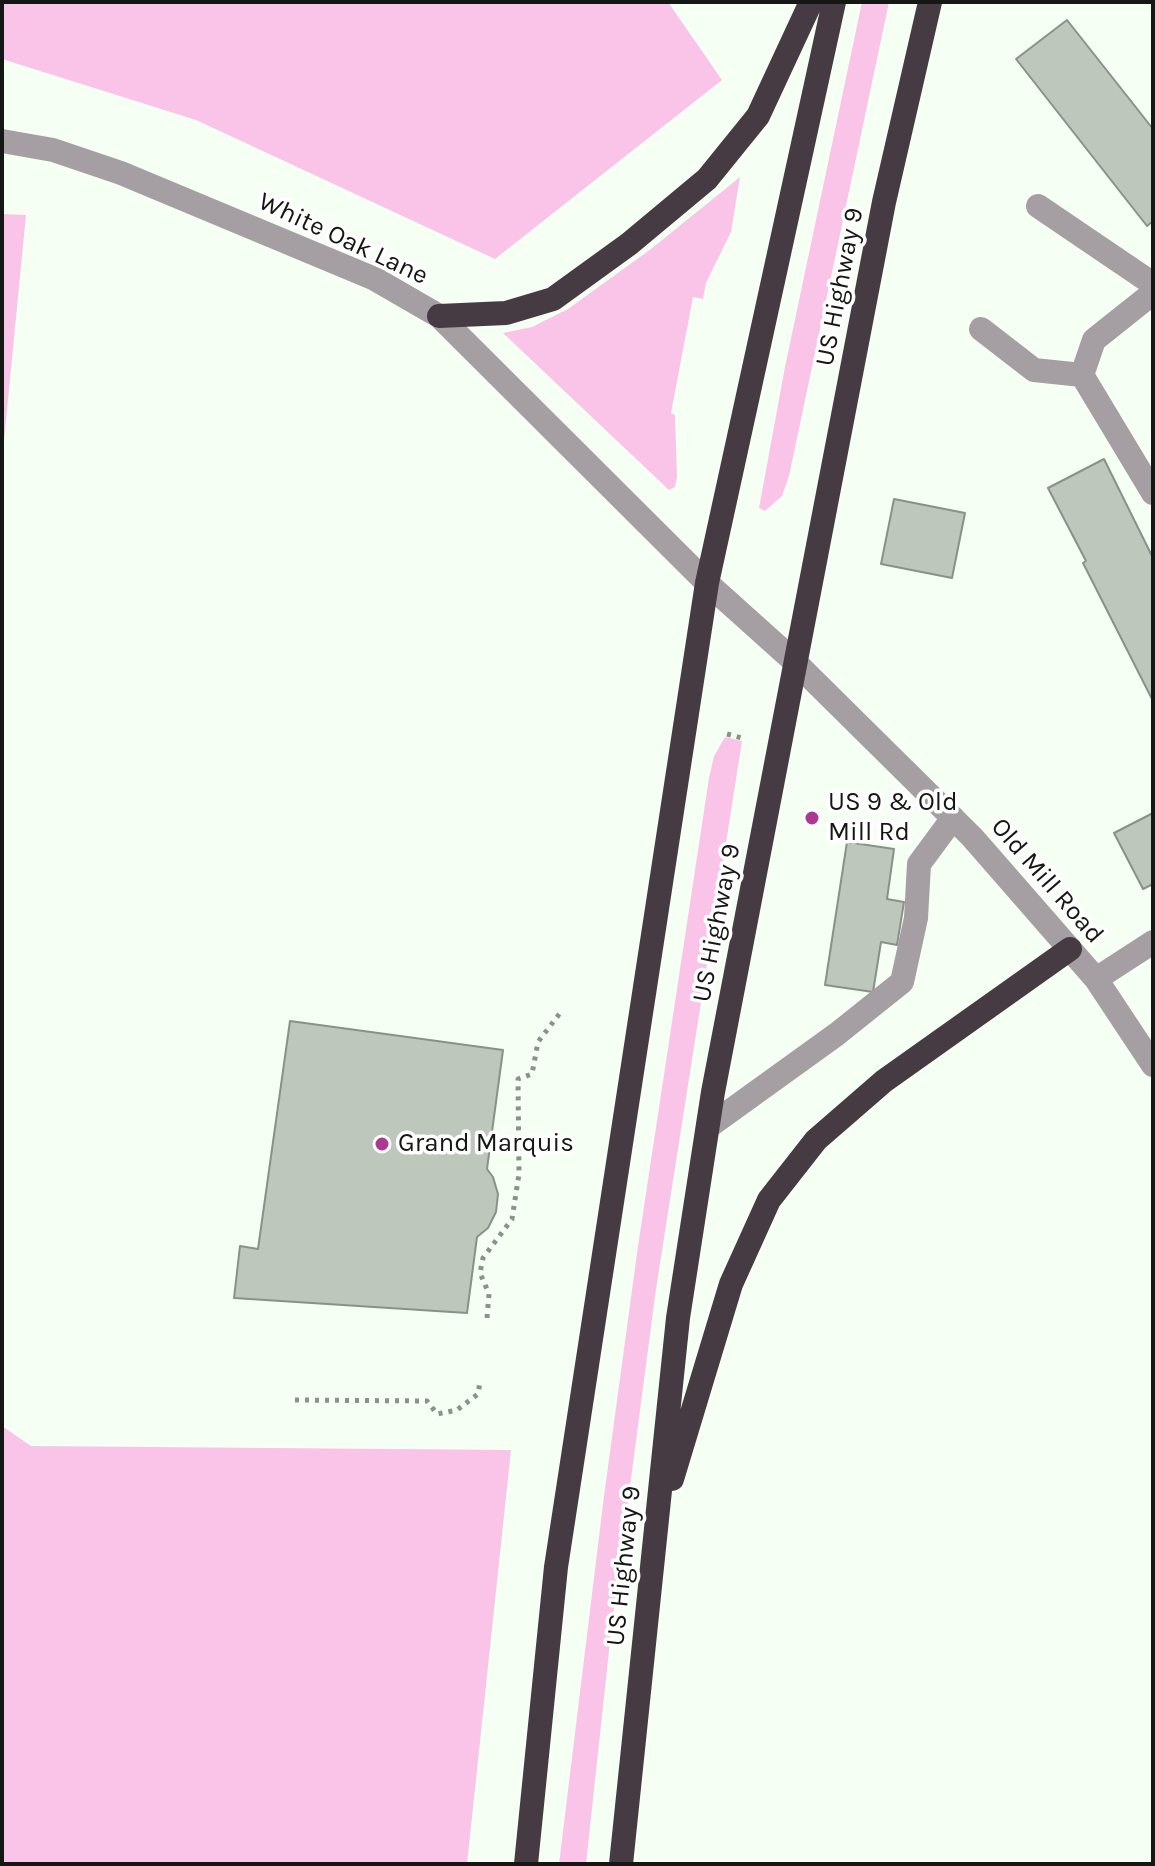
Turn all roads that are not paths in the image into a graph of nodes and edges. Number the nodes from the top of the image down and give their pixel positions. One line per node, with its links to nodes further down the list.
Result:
1 (811, 2): 8 (highway)
2 (834, 2): 12 (highway)
3 (930, 2): 13 (highway, US Highway 9)
4 (2, 141): 8 (street, White Oak Lane)
5 (1038, 206): 6 (street)
6 (1153, 284)
7 (1153, 293): 10 (street)
8 (439, 316): 12 (street, White Oak Lane)
9 (981, 329): 10 (street)
10 (1082, 375): 11 (street)
11 (1153, 493)
12 (707, 583): 13 (street, Old Mill Road); 21 (highway)
13 (795, 662): 14 (street, Old Mill Road); 19 (highway, US Highway 9)
14 (953, 818): 16 (street, Old Mill Road); 19 (street)
15 (1153, 942): 17 (street)
16 (1070, 949): 17 (street, Old Mill Road); 20 (highway)
17 (1096, 979): 18 (street, Old Mill Road)
18 (1153, 1065)
19 (708, 1127): 20 (highway, US Highway 9)
20 (656, 1535): 22 (highway, US Highway 9)
21 (526, 1864)
22 (621, 1864)

